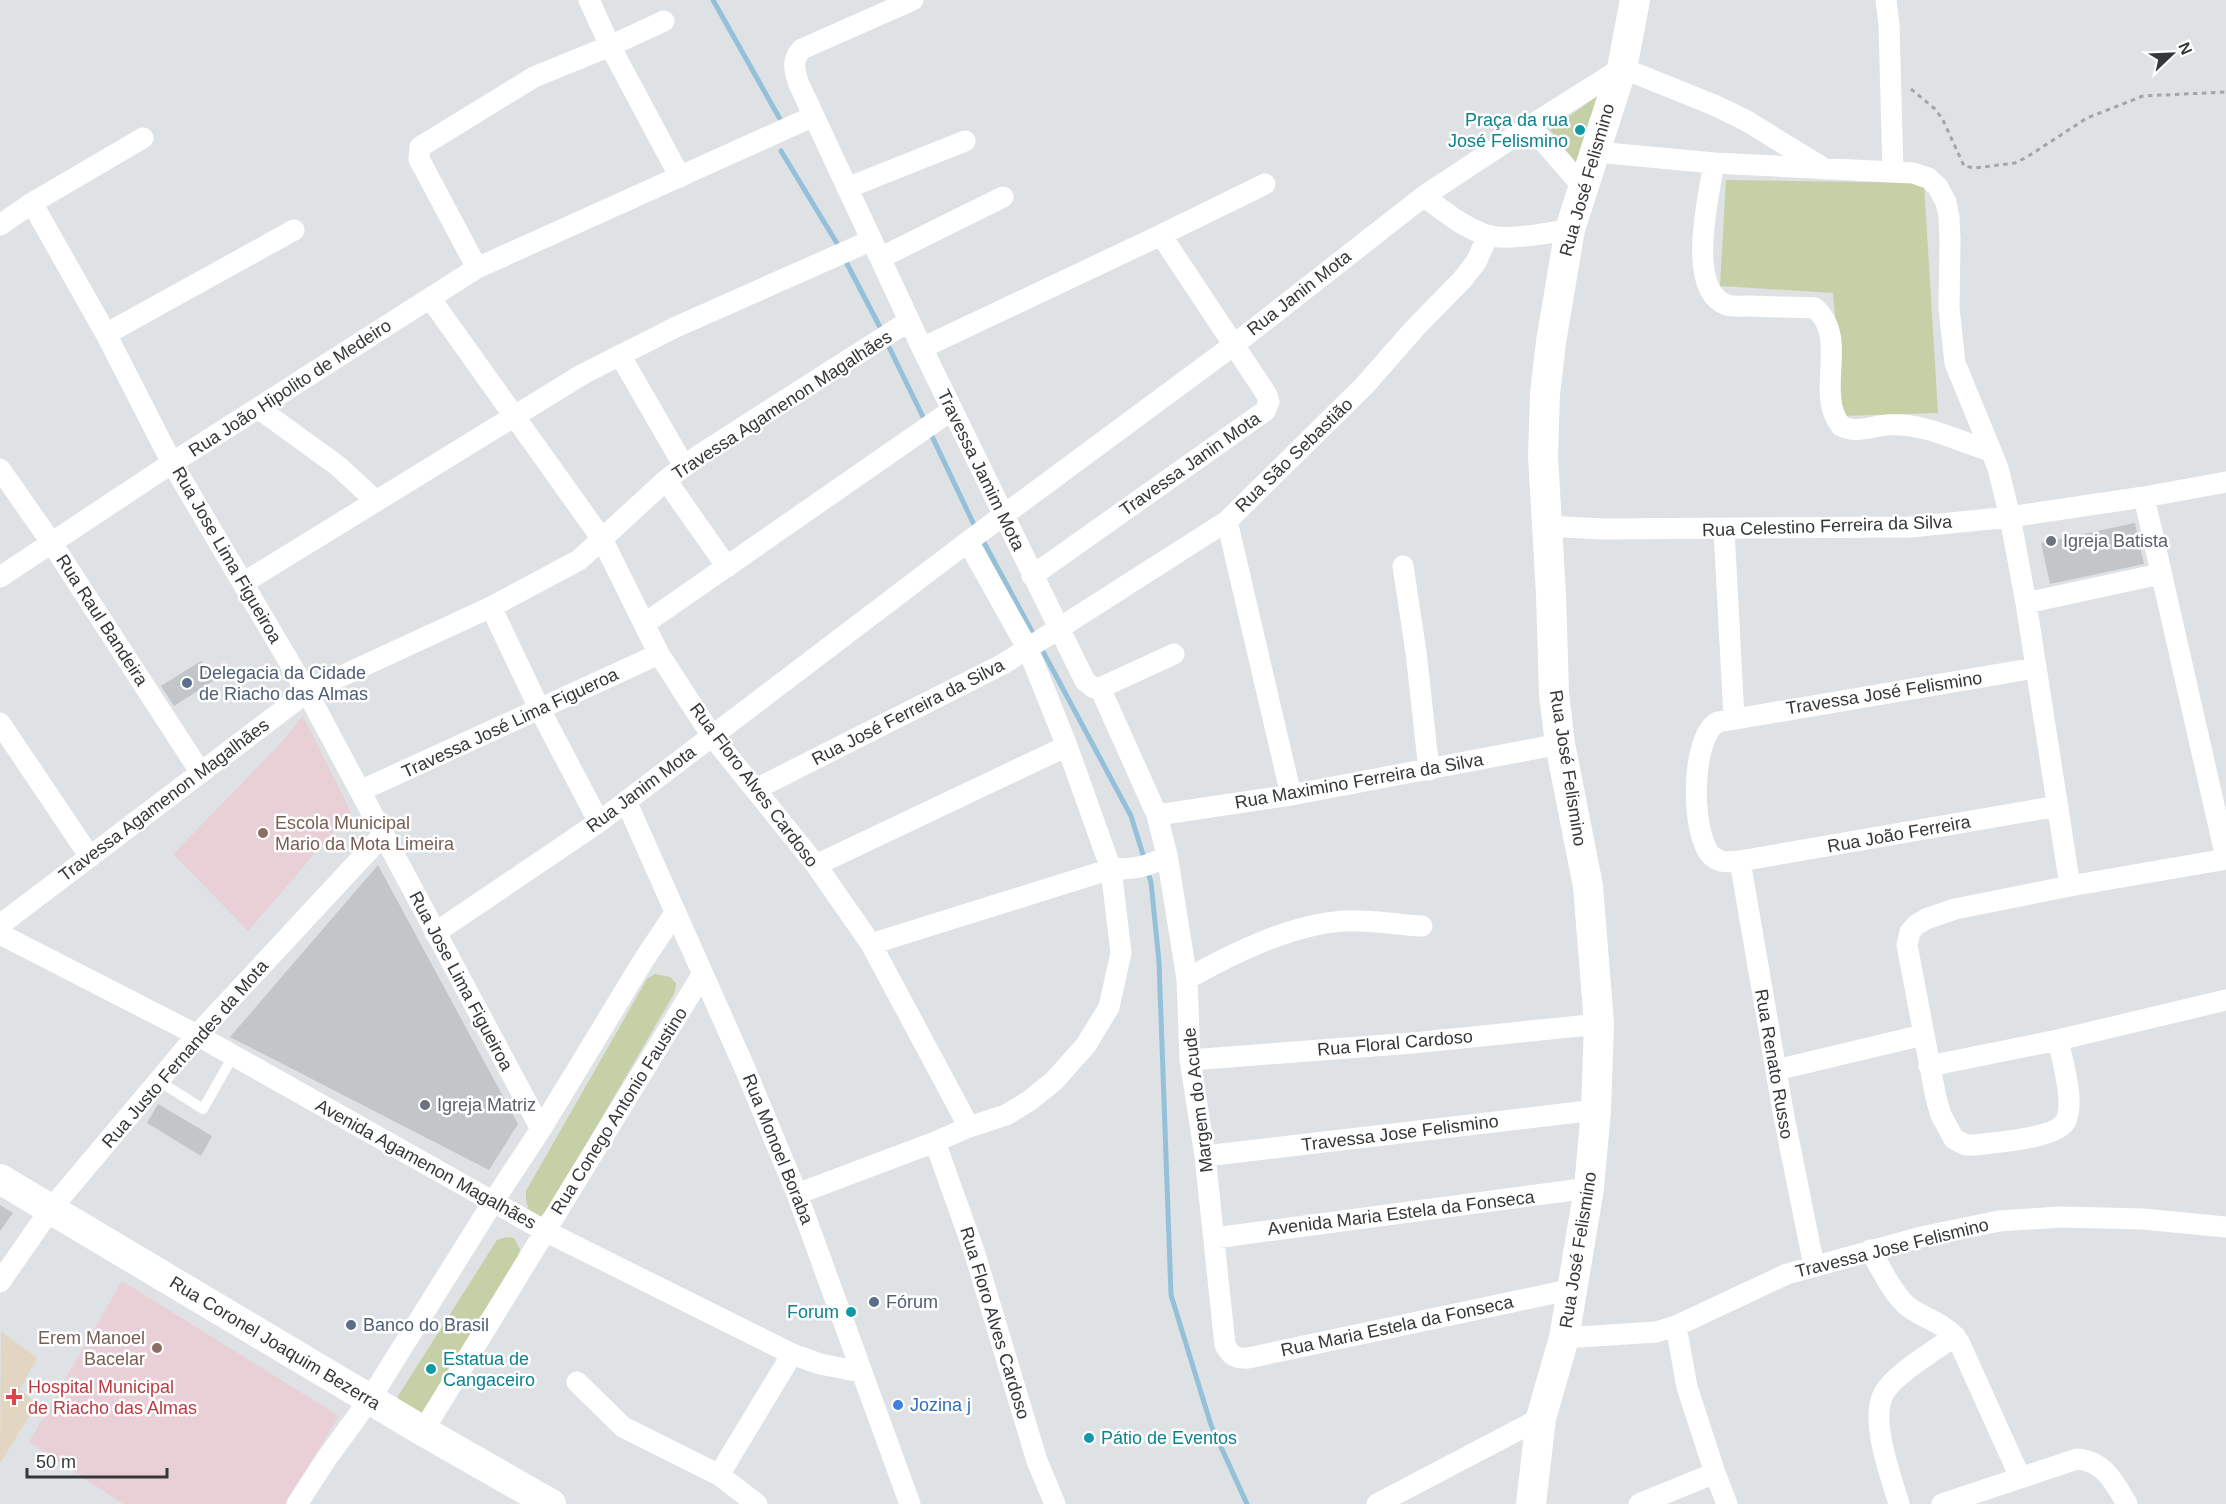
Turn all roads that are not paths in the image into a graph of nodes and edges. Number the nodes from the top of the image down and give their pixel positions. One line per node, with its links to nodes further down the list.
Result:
1 (590, 0): 6 (street)
2 (913, 0): 8 (street, Travessa Jamim Mota)
3 (1635, 0): 7 (street, Rua José Felismino)
4 (1886, 0): 15 (street)
5 (664, 21): 6 (street)
6 (610, 46): 16 (street); 29 (street)
7 (1622, 68): 9 (street, Rua Janin Mota); 12 (street, Rua José Felismino); 14 (street)
8 (814, 116): 16 (street, Rua João Hipolito de Medeiro); 18 (street, Travessa Jamim Mota)
9 (1530, 126): 19 (street); 20 (street, Rua Janin Mota)
10 (143, 138): 22 (street)
11 (965, 141): 18 (street)
12 (1596, 152): 13 (street); 19 (street, Rua José Felismino)
13 (1714, 163): 14 (street); 39 (street)
14 (1825, 169): 15 (street)
15 (1893, 172): 39 (street)
16 (680, 177): 29 (street, Rua João Hipolito de Medeiro)
17 (1265, 184): 26 (street)
18 (847, 188): 28 (street, Travessa Jamim Mota)
19 (1584, 188): 24 (street, Rua José Felismino)
20 (1424, 196): 27 (street); 33 (street, Rua Janin Mota)
21 (1003, 197): 28 (street)
22 (32, 203): 23 (street); 32 (street, Rua Jose Lima Figueiroa)
23 (0, 225)
24 (1570, 229): 27 (street); 50 (street, Rua José Felismino)
25 (294, 230): 32 (street)
26 (1161, 235): 33 (street, Travessa Janin Mota); 34 (street)
27 (1488, 236): 49 (street, Rua São Sebastião)
28 (876, 249): 31 (street, Travessa Jamim Mota); 35 (street)
29 (477, 268): 30 (street, Rua João Hipolito de Medeiro)
30 (430, 298): 36 (street, Rua João Hipolito de Medeiro); 38 (street, Rua Floro Alves Cardoso)
31 (909, 321): 34 (street, Travessa Jamim Mota); 41 (street, Travessa Agamenon Magalhães)
32 (106, 334): 40 (street, Rua Jose Lima Figueiroa)
33 (1235, 344): 47 (street, Rua Janin Mota); 58 (street, Travessa Janin Mota)
34 (922, 348): 37 (street, Travessa Jamim Mota)
35 (620, 355): 38 (street); 41 (street)
36 (258, 408): 40 (street, Rua João Hipolito de Medeiro); 46 (street)
37 (952, 410): 47 (street, Travessa Jamim Mota); 56 (street)
38 (514, 415): 46 (street); 53 (street, Rua Floro Alves Cardoso)
39 (1991, 451): 48 (street)
40 (172, 463): 54 (street, Rua João Hipolito de Medeiro); 60 (street, Rua Jose Lima Figueiroa)
41 (684, 466): 43 (street, Travessa Agamenon Magalhães)
42 (0, 469): 54 (street, Rua Raul Bandeira)
43 (666, 480): 53 (street, Travessa Agamenon Magalhães); 56 (street)
44 (2226, 482): 45 (street, Rua Celestino Ferreira da Silva)
45 (2144, 497): 48 (street, Rua Celestino Ferreira da Silva); 57 (street)
46 (376, 501): 60 (street)
47 (1004, 517): 52 (street, Rua Janin Mota); 58 (street, Travessa Jamim Mota)
48 (2010, 517): 51 (street, Rua Celestino Ferreira da Silva); 61 (street)
49 (1227, 520): 64 (street, Rua São Sebastião); 81 (street)
50 (1545, 526): 51 (street, Rua Celestino Ferreira da Silva); 75 (street, Rua José Felismino)
51 (1724, 530): 72 (street)
52 (976, 536): 65 (street); 74 (street, Rua Janim Mota)
53 (602, 539): 62 (street, Travessa Agamenon Magalhães); 63 (street, Rua Floro Alves Cardoso)
54 (51, 542): 59 (street, Rua João Hipolito de Medeiro); 78 (street, Rua Raul Bandeira)
55 (1403, 566): 77 (street)
56 (727, 567): 63 (street)
57 (2160, 574): 61 (street); 88 (street)
58 (1032, 576): 64 (street, Travessa Jamim Mota)
59 (0, 577)
60 (243, 584): 70 (street, Rua Jose Lima Figueiroa)
61 (2026, 603): 68 (street)
62 (491, 607): 70 (street, Travessa Agamenon Magalhães); 71 (street)
63 (645, 624): 66 (street, Rua Floro Alves Cardoso)
64 (1058, 630): 65 (street, Rua José Ferreira da Silva); 69 (street, Travessa Jamim Mota)
65 (1028, 649): 76 (street); 79 (street, Rua José Ferreira da Silva)
66 (659, 654): 71 (street, Travessa José Lima Figueroa); 74 (street, Rua Floro Alves Cardoso)
67 (1173, 654): 69 (street)
68 (2035, 668): 72 (street, Travessa José Felismino); 83 (street)
69 (1093, 685): 84 (street)
70 (307, 692): 78 (street, Travessa Agamenon Magalhães); 80 (street, Rua Jose Lima Figueiroa)
71 (540, 710): 80 (street, Travessa José Lima Figueroa); 85 (street)
72 (1734, 718): 89 (street, Travessa José Felismino)
73 (0, 723): 87 (street)
74 (712, 736): 79 (street, Rua Floro Alves Cardoso); 82 (street, Rua Janim Mota)
75 (1560, 744): 77 (street, Rua Maximino Ferreira da Silva); 103 (street, Rua José Felismino)
76 (1068, 746): 91 (street); 92 (street)
77 (1429, 770): 81 (street, Rua Maximino Ferreira da Silva)
78 (201, 773): 87 (street, Travessa Agamenon Magalhães)
79 (756, 789): 91 (street, Rua Floro Alves Cardoso)
80 (360, 791): 86 (street, Rua Jose Lima Figueiroa)
81 (1291, 795): 84 (street, Rua Maximino Ferreira da Silva)
82 (626, 801): 85 (street, Rua Janim Mota); 94 (street, Rua Monoel Boraba)
83 (2058, 806): 89 (street, Rua João Ferreira); 93 (street)
84 (1157, 815): 90 (street, Margem do Acude)
85 (599, 822): 97 (street, Rua Janim Mota)
86 (383, 835): 97 (street, Rua Jose Lima Figueiroa); 104 (street, Rua Justo Fernandes da Mota)
87 (90, 857): 95 (street, Travessa Agamenon Magalhães)
88 (2226, 859): 93 (street)
89 (1740, 861): 110 (street, Rua Renato Russo)
90 (1153, 862): 92 (street); 101 (street, Margem do Acude)
91 (816, 865): 99 (street, Rua Floro Alves Cardoso)
92 (1111, 869): 99 (street); 113 (street)
93 (2070, 886): 105 (street)
94 (675, 913): 100 (street, Rua Monoel Boraba); 114 (street)
95 (0, 925)
96 (1422, 926): 101 (street)
97 (435, 933): 114 (street, Rua Jose Lima Figueiroa)
98 (0, 934): 104 (street, Avenida Agamenon Magalhães)
99 (871, 944): 113 (street, Rua Floro Alves Cardoso)
100 (702, 975): 119 (street, Rua Monoel Boraba); 123 (street, Rua Conego Antonio Faustino)
101 (1187, 979): 108 (street, Margem do Acude)
102 (2226, 1000): 106 (street)
103 (1599, 1024): 108 (street, Rua Floral Cardoso); 112 (street, Rua José Felismino)
104 (198, 1035): 107 (street, Avenida Agamenon Magalhães); 111 (street, Rua Justo Fernandes da Mota)
105 (1923, 1035): 109 (street); 110 (street)
106 (2058, 1040): 109 (street); 109 (street)
107 (233, 1056): 111 (lane); 120 (street, Avenida Agamenon Magalhães)
108 (1190, 1060): 116 (street, Margem do Acude)
109 (1929, 1066)
110 (1776, 1070): 126 (street, Rua Renato Russo)
111 (159, 1082): 121 (street, Rua Justo Fernandes da Mota)
112 (1596, 1110): 116 (street, Travessa Jose Felismino); 118 (street, Rua José Felismino)
113 (969, 1127): 115 (street)
114 (541, 1129): 120 (street)
115 (935, 1142): 119 (street); 146 (street, Rua Floro Alves Cardoso)
116 (1205, 1156): 124 (street, Margem do Acude)
117 (0, 1179): 121 (street, Rua Coronel Joaquim Bezerra)
118 (1589, 1188): 124 (street, Avenida Maria Estela da Fonseca); 128 (street, Rua José Felismino)
119 (797, 1194): 134 (street, Rua Monoel Boraba)
120 (493, 1202): 123 (street, Avenida Agamenon Magalhães); 136 (street)
121 (50, 1210): 127 (street, Rua Justo Fernandes da Mota); 136 (street, Rua Coronel Joaquim Bezerra)
122 (2226, 1227): 125 (street, Travessa Jose Felismino)
123 (545, 1231): 133 (street, Avenida Agamenon Magalhães); 138 (street, Rua Conego Antonio Faustino)
124 (1214, 1238): 132 (street, Margem do Acude)
125 (1870, 1250): 126 (street, Travessa Jose Felismino); 130 (street)
126 (1814, 1266): 129 (street, Travessa Jose Felismino)
127 (0, 1282)
128 (1573, 1288): 131 (street, Rua José Felismino); 132 (street, Rua Maria Estela da Fonseca)
129 (1676, 1326): 131 (street, Travessa Jose Felismino); 139 (street)
130 (1954, 1336): 141 (street); 151 (street)
131 (1564, 1338): 137 (street, Rua José Felismino)
132 (1225, 1345)
133 (792, 1354): 134 (street, Avenida Agamenon Magalhães); 140 (street)
134 (861, 1372): 145 (street, Rua Monoel Boraba)
135 (577, 1382): 140 (street)
136 (370, 1399): 138 (street, Rua Coronel Joaquim Bezerra); 142 (street)
137 (1541, 1418): 147 (street); 148 (street, Rua José Felismino)
138 (423, 1431): 143 (street, Rua Coronel Joaquim Bezerra)
139 (1715, 1473): 149 (street); 150 (street)
140 (719, 1475): 144 (street)
141 (2020, 1477): 152 (street); 153 (street)
142 (297, 1504)
143 (551, 1504)
144 (757, 1504)
145 (910, 1504)
146 (1055, 1504)
147 (1377, 1504)
148 (1531, 1504)
149 (1639, 1504)
150 (1727, 1504)
151 (1899, 1504)
152 (1942, 1504)
153 (2127, 1504)

